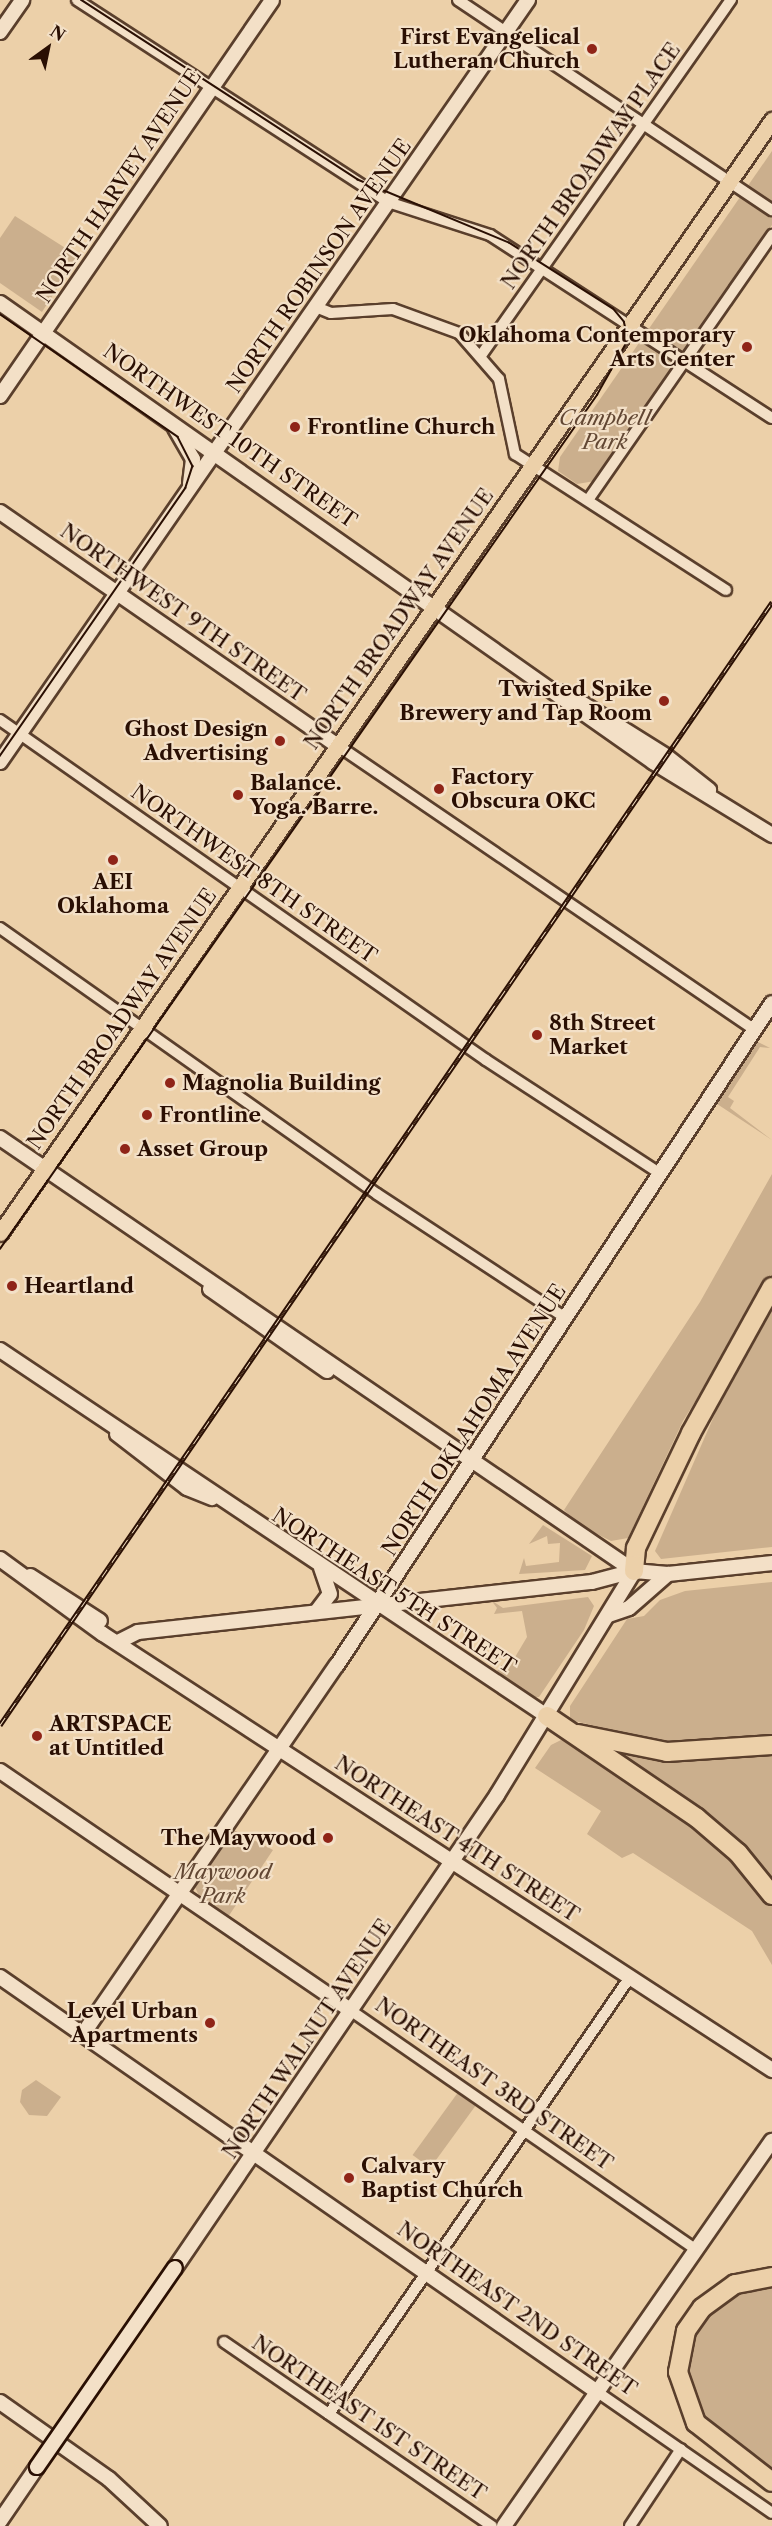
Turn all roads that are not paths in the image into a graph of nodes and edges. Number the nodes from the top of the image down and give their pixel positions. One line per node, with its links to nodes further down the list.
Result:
1 (22, 0): 7 (street)
2 (77, 0): 9 (street)
3 (272, 0): 9 (street, NORTH HARVEY AVENUE)
4 (458, 0): 8 (street)
5 (528, 0): 8 (street, NORTH ROBINSON AVENUE)
6 (731, 0): 11 (street, NORTH BROADWAY PLACE)
7 (0, 32)
8 (505, 33): 11 (street); 13 (street, NORTH ROBINSON AVENUE)
9 (211, 88): 13 (street); 20 (street, NORTH HARVEY AVENUE)
10 (772, 120): 12 (main road, NORTH BROADWAY AVENUE)
11 (644, 128): 12 (street); 16 (street, NORTH BROADWAY PLACE)
12 (731, 183): 14 (street); 19 (main road, NORTH BROADWAY AVENUE)
13 (388, 202): 16 (street); 18 (street, NORTH ROBINSON AVENUE)
14 (772, 210)
15 (772, 235): 22 (street)
16 (542, 268): 19 (street); 21 (street, NORTH BROADWAY PLACE)
17 (0, 303): 20 (street, NORTHWEST 10TH STREET)
18 (316, 307): 21 (street); 26 (street, NORTH ROBINSON AVENUE)
19 (632, 327): 22 (street); 27 (main road, NORTH BROADWAY AVENUE)
20 (44, 333): 23 (street, NORTH HARVEY AVENUE); 25 (street, NORTHWEST 10TH STREET)
21 (482, 354): 27 (street)
22 (685, 361): 24 (street); 29 (street)
23 (0, 396)
24 (772, 418)
25 (170, 421): 26 (street, NORTHWEST 10TH STREET); 28 (street)
26 (215, 452): 28 (street, NORTH ROBINSON AVENUE); 33 (street, NORTHWEST 10TH STREET)
27 (533, 466): 29 (street); 33 (main road, NORTH BROADWAY AVENUE)
28 (188, 491): 32 (street, NORTH ROBINSON AVENUE)
29 (588, 500): 31 (street)
30 (0, 512): 32 (street, NORTHWEST 9TH STREET)
31 (726, 590)
32 (117, 593): 35 (street, NORTH ROBINSON AVENUE); 36 (street, NORTHWEST 9TH STREET)
33 (435, 604): 36 (main road, NORTH BROADWAY AVENUE); 38 (street, NORTHWEST 10TH STREET)
34 (0, 720): 35 (street, NORTHWEST 8TH STREET)
35 (20, 734): 37 (street, NORTH ROBINSON AVENUE); 39 (street, NORTHWEST 8TH STREET)
36 (337, 745): 39 (main road, NORTH BROADWAY AVENUE); 43 (street, NORTHWEST 9TH STREET)
37 (0, 762)
38 (772, 835)
39 (239, 886): 42 (main road, NORTH BROADWAY AVENUE); 46 (street, NORTHWEST 8TH STREET)
40 (0, 928): 42 (street)
41 (772, 1003): 43 (street, NORTH OKLAHOMA AVENUE)
42 (141, 1029): 45 (main road, NORTH BROADWAY AVENUE); 49 (street)
43 (755, 1030): 46 (street, NORTH OKLAHOMA AVENUE)
44 (0, 1138): 45 (street)
45 (44, 1169): 47 (main road, NORTH BROADWAY AVENUE); 52 (street)
46 (661, 1174): 49 (street, NORTH OKLAHOMA AVENUE)
47 (0, 1233)
48 (772, 1287): 57 (highway)
49 (566, 1318): 52 (street, NORTH OKLAHOMA AVENUE)
50 (0, 1350): 51 (street)
51 (105, 1422): 53 (street, NORTHEAST 5TH STREET); 53 (street, NORTHEAST 5TH STREET)
52 (471, 1463): 57 (street); 59 (street, NORTH OKLAHOMA AVENUE)
53 (218, 1501): 56 (street, NORTHEAST 5TH STREET)
54 (5, 1562): 62 (street, NORTHEAST 4TH STREET)
55 (772, 1563): 58 (street)
56 (321, 1568): 59 (street, NORTHEAST 5TH STREET); 60 (street)
57 (634, 1571): 58 (street); 59 (street); 61 (street, NORTH WALNUT AVENUE)
58 (668, 1574): 61 (street)
59 (378, 1605): 60 (street); 63 (street, NORTHEAST 5TH STREET); 66 (street, NORTH OKLAHOMA AVENUE)
60 (317, 1611): 62 (street)
61 (609, 1615): 63 (street, NORTH WALNUT AVENUE)
62 (120, 1641): 66 (street, NORTHEAST 4TH STREET)
63 (547, 1716): 64 (highway); 70 (street, NORTH WALNUT AVENUE)
64 (572, 1732): 65 (highway); 72 (highway)
65 (772, 1745)
66 (281, 1749): 70 (street, NORTHEAST 4TH STREET); 71 (street, NORTH OKLAHOMA AVENUE)
67 (0, 1764): 69 (street, NORTHEAST 3RD STREET)
68 (0, 1771): 69 (street, NORTHEAST 3RD STREET)
69 (31, 1789): 71 (street, NORTHEAST 3RD STREET)
70 (453, 1862): 74 (street, NORTHEAST 4TH STREET); 75 (street, NORTH WALNUT AVENUE)
71 (181, 1893): 75 (street, NORTHEAST 3RD STREET); 76 (street, NORTH OKLAHOMA AVENUE)
72 (772, 1895)
73 (0, 1977): 76 (street, NORTHEAST 2ND STREET)
74 (630, 1977): 77 (street, NORTHEAST 4TH STREET); 78 (street)
75 (351, 2010): 78 (street, NORTHEAST 3RD STREET); 80 (street, NORTH WALNUT AVENUE)
76 (84, 2034): 80 (street, NORTHEAST 2ND STREET)
77 (772, 2070)
78 (524, 2130): 81 (street, NORTHEAST 3RD STREET); 82 (street)
79 (772, 2141): 81 (street)
80 (253, 2153): 82 (street, NORTHEAST 2ND STREET); 91 (street, NORTH WALNUT AVENUE, bridge)
81 (696, 2250): 85 (street)
82 (426, 2272): 85 (street, NORTHEAST 2ND STREET); 87 (street)
83 (772, 2277): 89 (highway)
84 (224, 2342): 87 (street, NORTHEAST 1ST STREET)
85 (596, 2391): 88 (street, NORTHEAST 2ND STREET); 95 (street)
86 (0, 2402): 93 (street)
87 (329, 2414): 94 (street, NORTHEAST 1ST STREET)
88 (681, 2449): 90 (street, NORTHEAST 2ND STREET); 92 (street)
89 (772, 2482)
90 (772, 2513)
91 (0, 2521)
92 (634, 2525)
93 (160, 2526)
94 (492, 2526)
95 (504, 2526)

